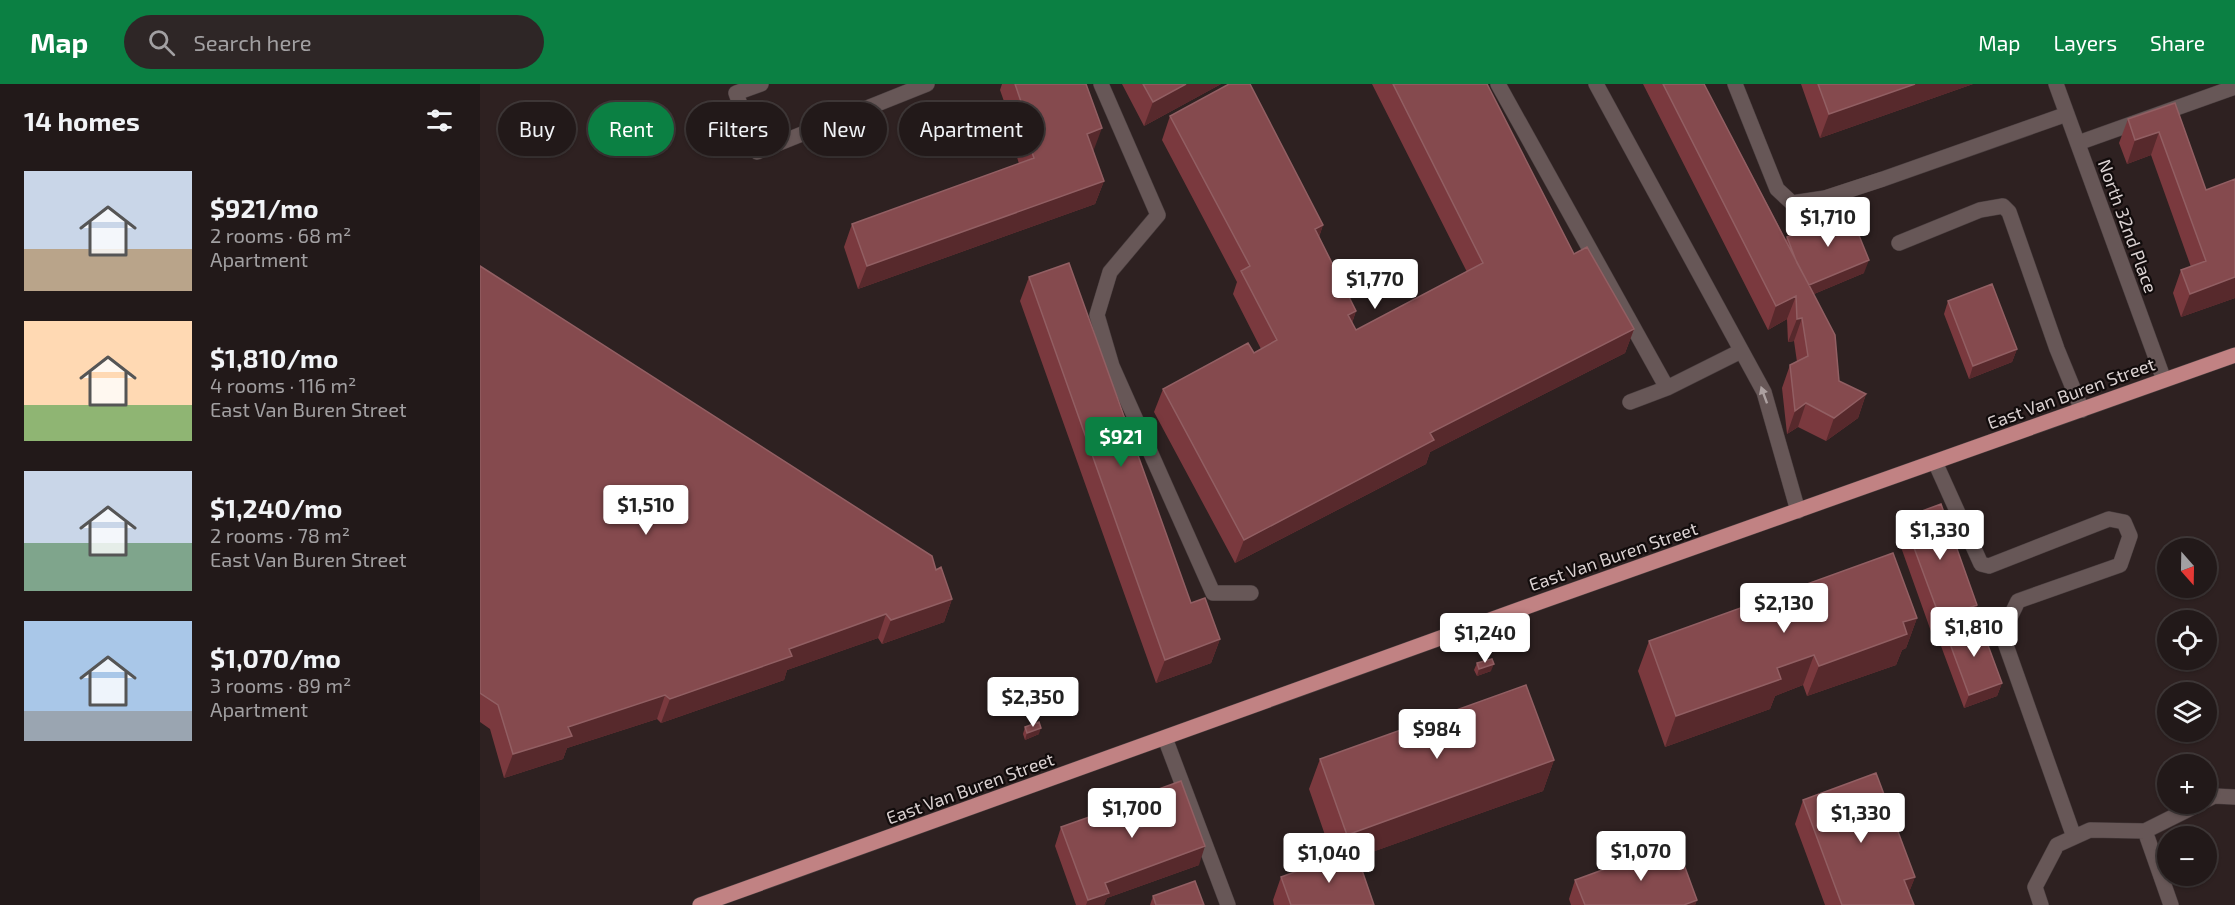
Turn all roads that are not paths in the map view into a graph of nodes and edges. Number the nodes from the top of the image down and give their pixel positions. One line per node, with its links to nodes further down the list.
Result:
1 (761, 84): 2 (street)
2 (927, 84)
3 (1101, 84): 20 (street)
4 (1498, 84): 15 (street)
5 (1596, 84): 12 (street)
6 (1735, 84): 9 (street)
7 (2056, 84): 9 (street, North 32nd Place)
8 (2235, 87): 10 (street)
9 (2067, 114): 10 (street, North 32nd Place)
10 (2078, 143): 14 (street, North 32nd Place)
11 (1899, 243): 17 (street)
12 (1741, 351): 15 (street); 19 (street, one-way to 12)
13 (2235, 355): 14 (main road, East Van Buren Street)
14 (2164, 380): 17 (main road, East Van Buren Street)
15 (1667, 388): 16 (street)
16 (1630, 402)
17 (2082, 410): 18 (main road, East Van Buren Street)
18 (1935, 462): 19 (main road, East Van Buren Street); 26 (street)
19 (1797, 511): 21 (main road, East Van Buren Street)
20 (1251, 593)
21 (1165, 738): 27 (main road, East Van Buren Street); 28 (street)
22 (2217, 796): 23 (street)
23 (2235, 797)
24 (2179, 814): 25 (street)
25 (2145, 831): 26 (street); 30 (street)
26 (2074, 837): 29 (street)
27 (700, 905)
28 (1228, 905)
29 (2041, 905)
30 (2171, 905)

